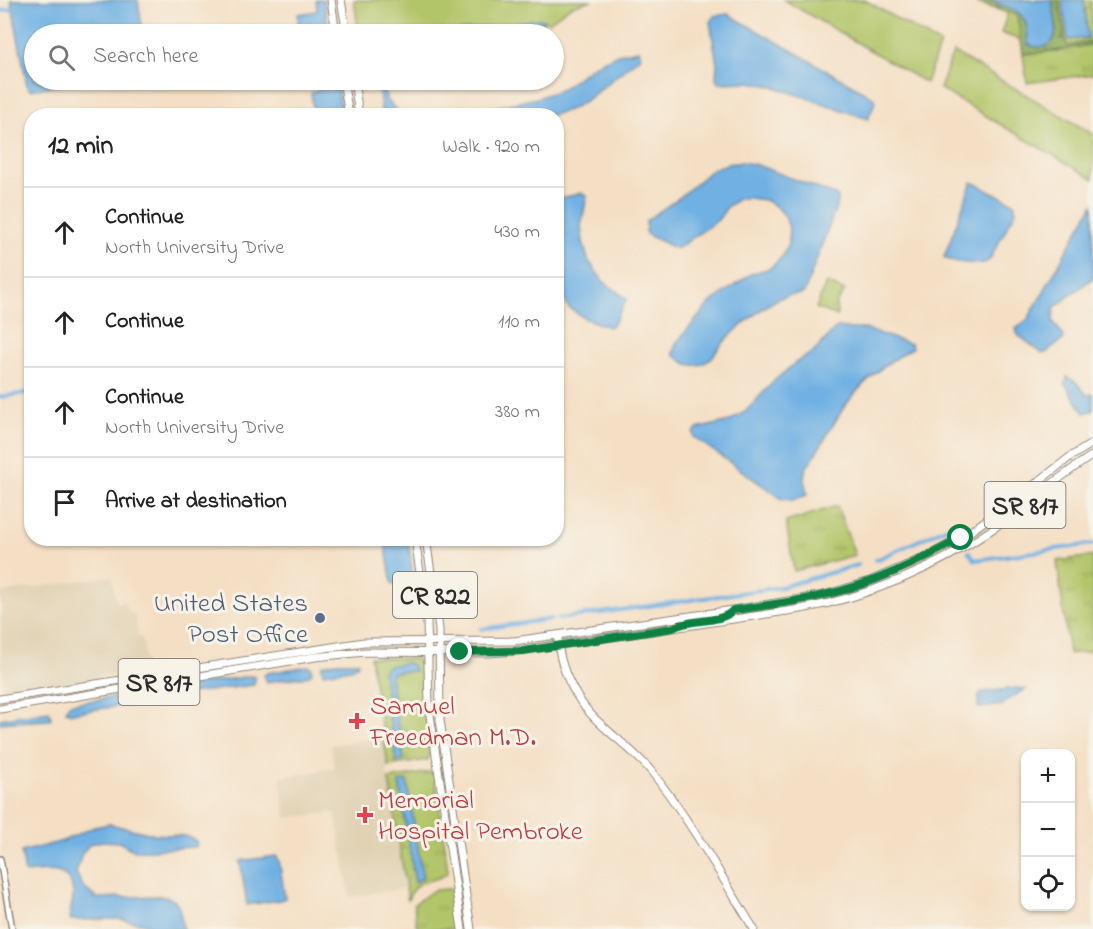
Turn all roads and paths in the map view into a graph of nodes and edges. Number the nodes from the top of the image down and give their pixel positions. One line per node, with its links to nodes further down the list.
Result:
1 (331, 0): 3 (main road)
2 (341, 0): 4 (main road)
3 (335, 24)
4 (345, 24)
5 (345, 90): 7 (main road)
6 (355, 90): 8 (main road)
7 (348, 108)
8 (358, 108)
9 (1093, 443): 13 (main road, SR 817)
10 (1093, 455): 14 (main road, SR 817)
11 (417, 546): 16 (main road, CR 822)
12 (427, 546): 17 (main road, CR 822)
13 (733, 610): 14 (main road); 15 (main road, SR 817)
14 (673, 628): 18 (main road, SR 817)
15 (558, 636): 17 (main road, SR 817); 18 (main road)
16 (427, 641): 17 (main road, SR 817); 19 (main road, CR 822); 21 (main road, SR 817)
17 (439, 641): 20 (main road, CR 822)
18 (558, 646): 20 (main road, SR 817); 27 (main road)
19 (427, 652): 20 (main road, SR 817); 22 (main road, SR 817); 25 (main road, CR 822)
20 (439, 652): 26 (main road, CR 822)
21 (0, 699)
22 (0, 709)
23 (0, 860): 24 (street)
24 (12, 929)
25 (462, 929)
26 (471, 929)
27 (754, 929)

